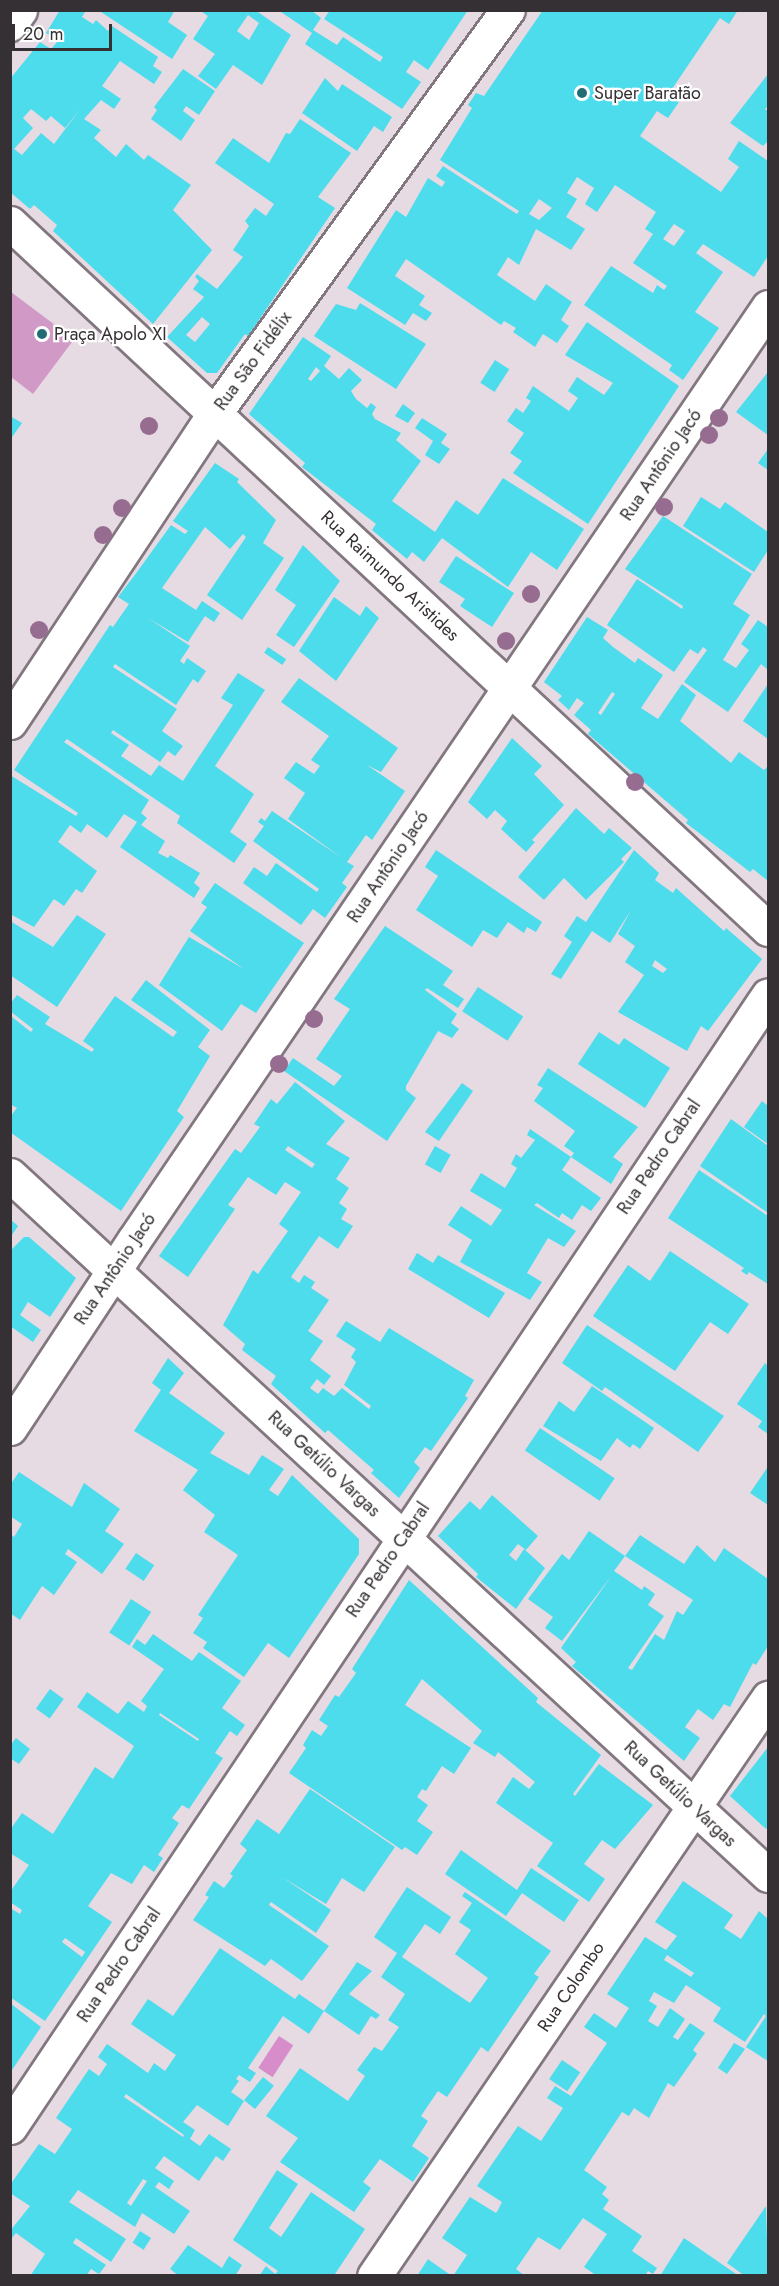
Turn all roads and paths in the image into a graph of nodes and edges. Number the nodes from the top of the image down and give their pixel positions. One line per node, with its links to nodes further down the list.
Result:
1 (20, 10): 3 (street)
2 (508, 10): 6 (street, Rua São Fidélix)
3 (10, 24)
4 (10, 223): 6 (street, Rua Raimundo Aristides)
5 (768, 307): 7 (street, Rua Antônio Jacó)
6 (214, 414): 7 (street, Rua Raimundo Aristides); 8 (street, Rua São Fidélix)
7 (510, 687): 9 (street, Rua Raimundo Aristides); 12 (street, Rua Antônio Jacó)
8 (10, 722)
9 (768, 929)
10 (768, 995): 14 (street, Rua Pedro Cabral)
11 (10, 1175): 12 (street, Rua Getúlio Vargas)
12 (114, 1270): 13 (street, Rua Antônio Jacó); 14 (street, Rua Getúlio Vargas)
13 (10, 1428)
14 (404, 1537): 16 (street, Rua Getúlio Vargas); 18 (street, Rua Pedro Cabral)
15 (768, 1698): 16 (street, Rua Colombo)
16 (694, 1807): 17 (street, Rua Getúlio Vargas); 19 (street, Rua Colombo)
17 (768, 1875)
18 (10, 2127)
19 (374, 2276)

